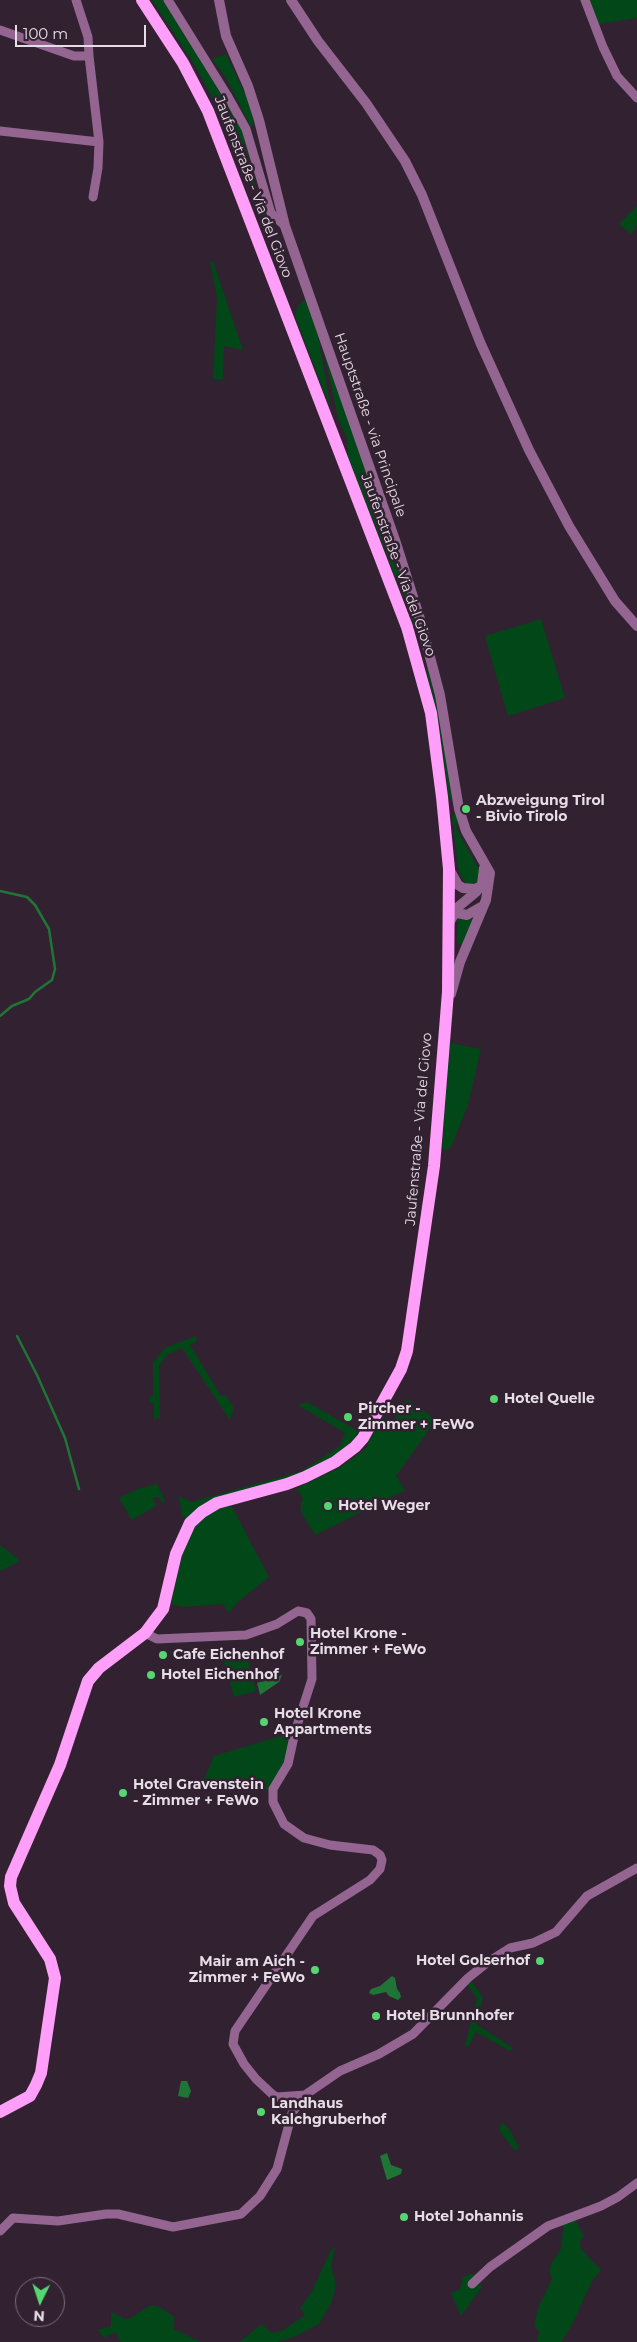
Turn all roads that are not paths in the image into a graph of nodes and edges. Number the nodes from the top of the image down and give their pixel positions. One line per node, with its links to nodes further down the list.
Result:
1 (76, 0): 8 (street)
2 (142, 0): 16 (main road, Jaufenstraße - Via del Giovo)
3 (168, 0): 13 (street)
4 (219, 0): 13 (street, Hauptstraße - via Principale)
5 (291, 0): 14 (street)
6 (585, 0): 9 (street)
7 (0, 30): 8 (street)
8 (89, 56): 11 (street)
9 (637, 98)
10 (0, 131): 11 (street)
11 (99, 142): 12 (street)
12 (92, 197)
13 (285, 226): 15 (street, Hauptstraße - via Principale)
14 (637, 626)
15 (484, 862): 17 (street); 19 (street, Hauptstraße - via Principale)
16 (449, 869): 17 (street); 18 (main road, Jaufenstraße - Via del Giovo)
17 (482, 884): 20 (street)
18 (449, 897): 20 (street); 21 (main road, Jaufenstraße - Via del Giovo)
19 (486, 900): 20 (street); 22 (street, Hauptstraße - via Principale)
20 (455, 911): 21 (street)
21 (449, 925): 22 (main road, Jaufenstraße - Via del Giovo)
22 (443, 1037): 23 (main road, Jaufenstraße - Via del Giovo)
23 (145, 1632): 25 (street); 26 (main road, Jaufenstraße - Via del Giovo)
24 (637, 1868): 25 (street)
25 (305, 2095): 28 (street)
26 (0, 2112)
27 (637, 2183): 29 (street)
28 (0, 2231)
29 (472, 2284)

